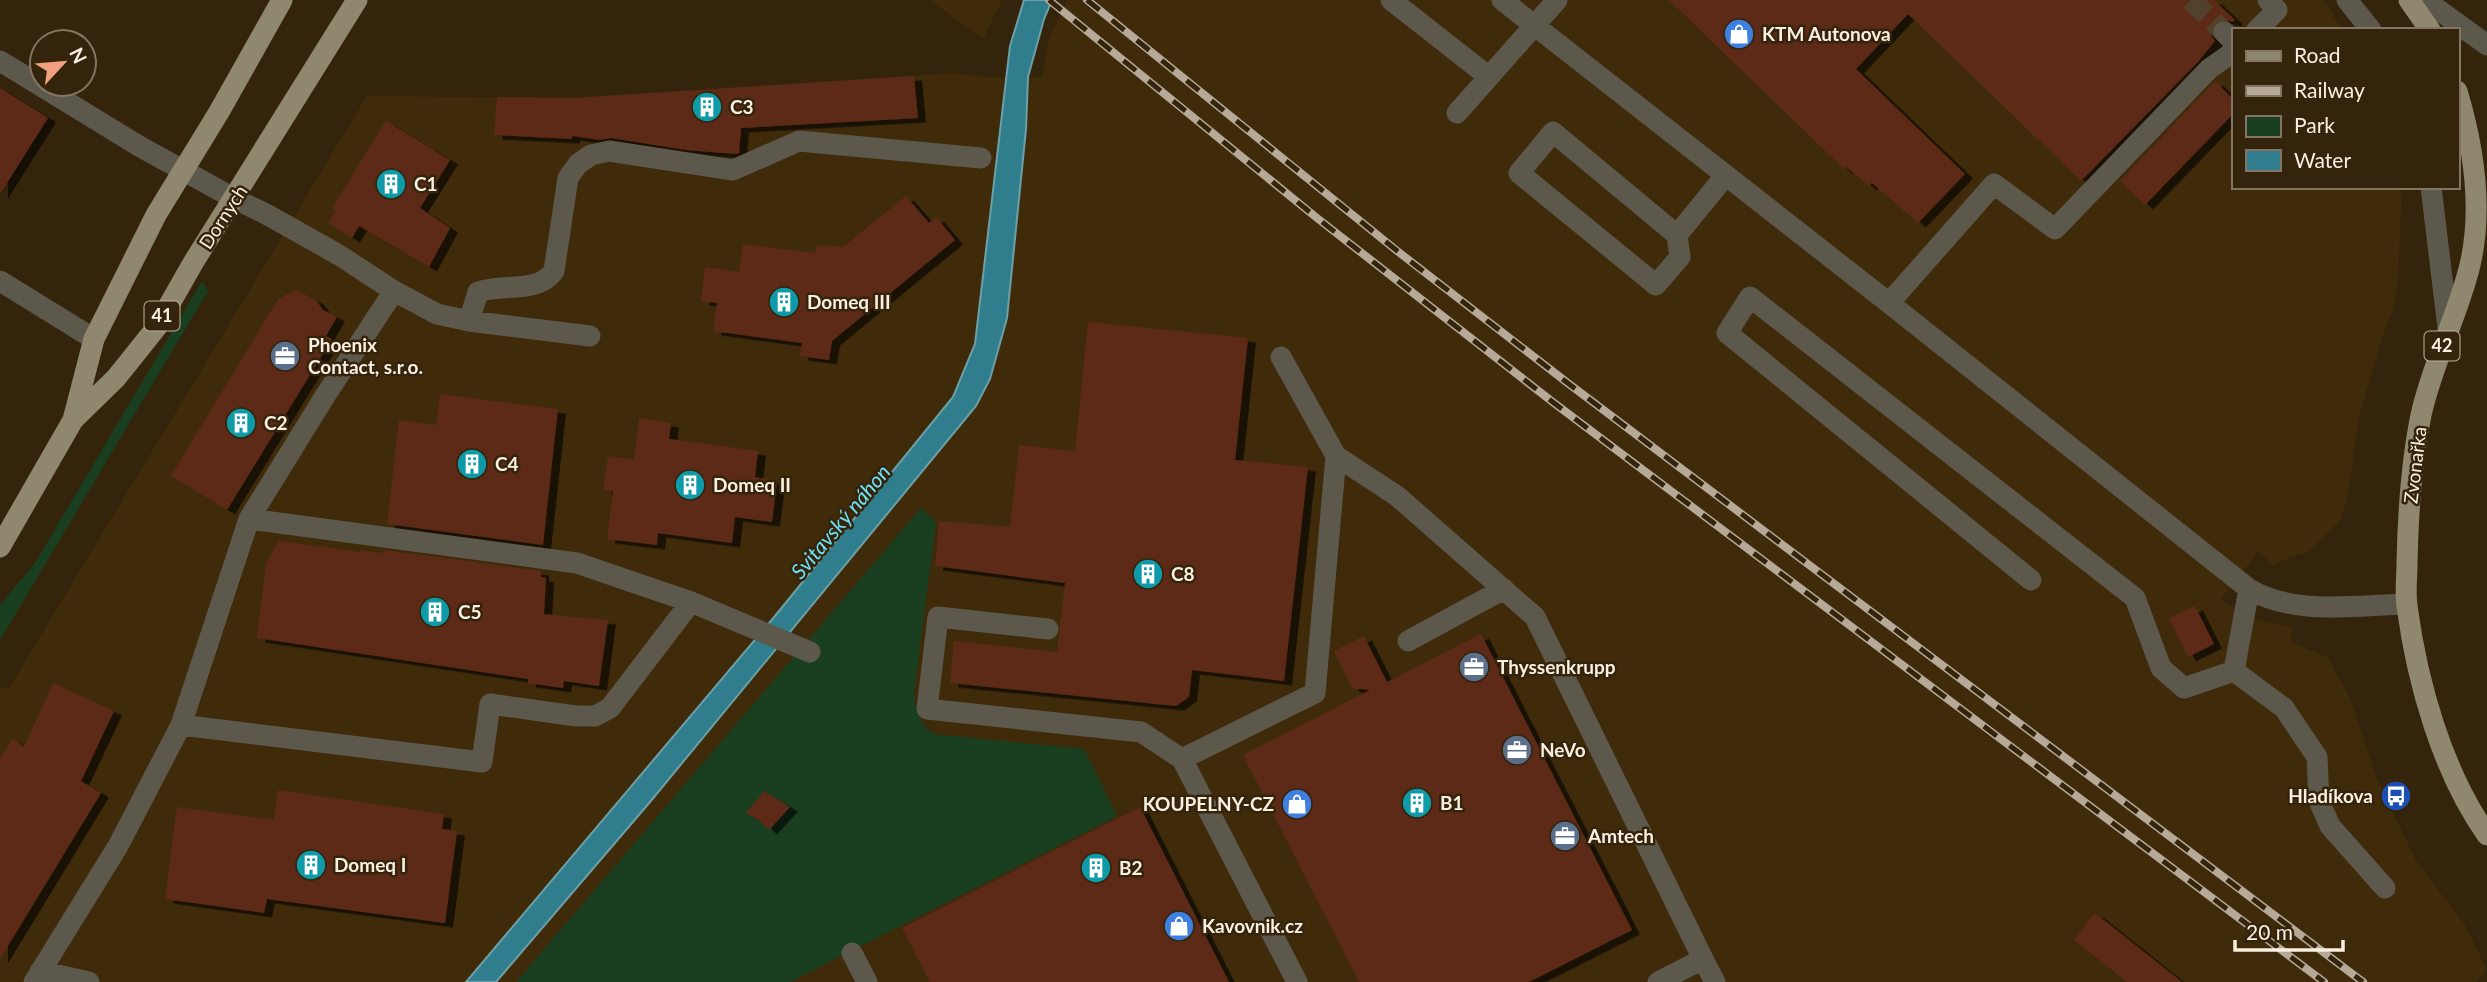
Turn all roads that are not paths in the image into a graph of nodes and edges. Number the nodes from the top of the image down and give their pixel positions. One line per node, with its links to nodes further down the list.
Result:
1 (282, 0): 21 (main road, Dornych / 41)
2 (358, 0): 24 (main road, Dornych / 41)
3 (1391, 0): 17 (street)
4 (1502, 0): 10 (street)
5 (1557, 0): 10 (street)
6 (2268, 0): 11 (street)
7 (2347, 0): 12 (street)
8 (2409, 0): 13 (main road)
9 (2425, 0): 14 (street)
10 (1535, 24): 17 (street); 22 (street)
11 (2259, 28)
12 (2369, 28)
13 (2429, 28)
14 (2487, 45)
15 (2232, 53): 28 (street)
16 (0, 61): 21 (street)
17 (1489, 77): 19 (street)
18 (2459, 100): 30 (main road, Zvonařka / 42)
19 (1457, 113)
20 (981, 158): 29 (street)
21 (183, 170): 24 (street); 32 (main road, Dornych / 41)
22 (1726, 175): 25 (street); 28 (street)
23 (2431, 189): 30 (street)
24 (235, 199): 27 (street); 34 (main road, Dornych / 41)
25 (1677, 235): 25 (street)
26 (0, 281): 32 (street)
27 (394, 291): 29 (street); 36 (street)
28 (1889, 303): 40 (street)
29 (469, 321): 31 (street)
30 (2448, 328): 42 (main road, Zvonařka / 42)
31 (590, 335)
32 (94, 339): 34 (main road, Dornych / 41)
33 (1281, 357): 35 (street)
34 (73, 420): 37 (main road, Dornych / 41)
35 (1336, 456): 39 (street); 48 (street)
36 (249, 519): 41 (street); 47 (street)
37 (0, 547)
38 (2031, 580): 46 (street)
39 (1504, 589): 44 (street); 53 (street)
40 (2249, 589): 42 (street); 46 (street)
41 (691, 602): 45 (street); 47 (street)
42 (2407, 604): 49 (main road, Zvonařka / 42)
43 (1048, 629): 48 (street)
44 (1408, 641)
45 (810, 652)
46 (2234, 671): 51 (street)
47 (181, 725): 54 (street)
48 (1182, 759): 57 (street)
49 (2482, 828): 50 (main road, Zvonařka)
50 (2487, 853)
51 (2385, 888)
52 (852, 953): 56 (street)
53 (1703, 959): 58 (street); 59 (street)
54 (37, 977): 55 (street)
55 (89, 982)
56 (867, 982)
57 (1297, 982)
58 (1658, 982)
59 (1715, 982)

